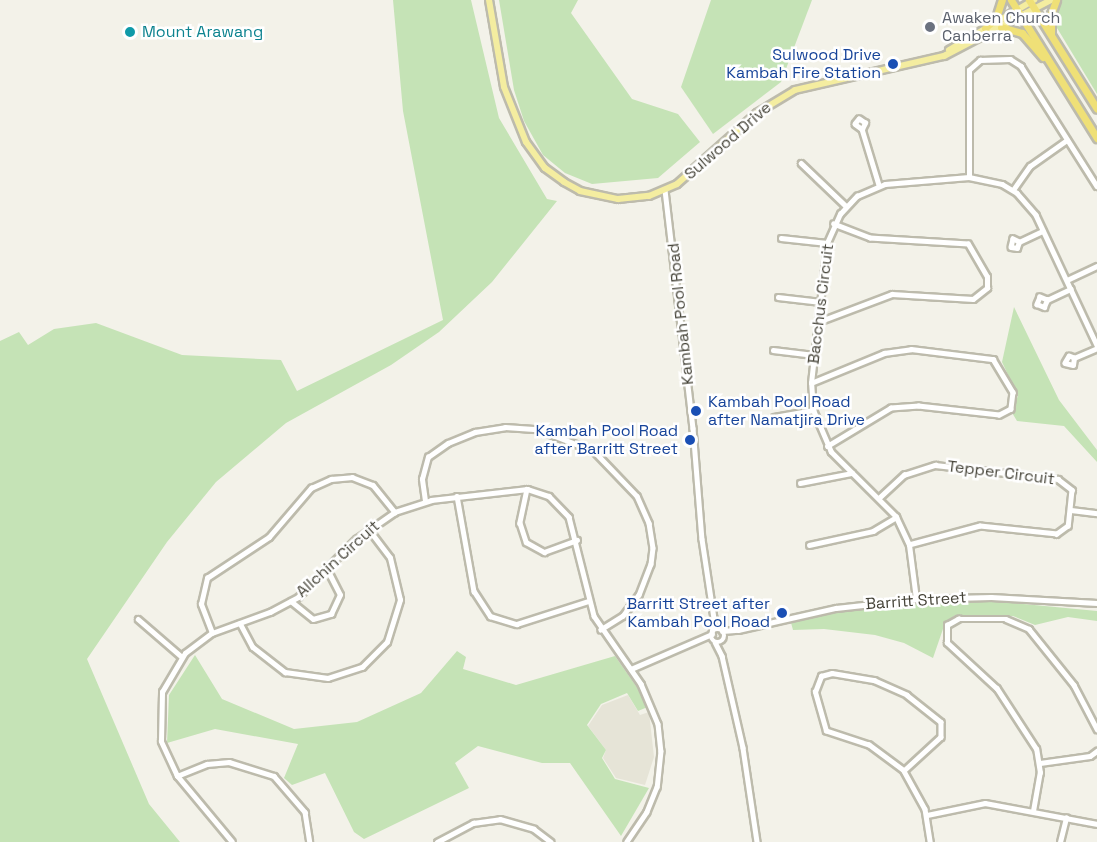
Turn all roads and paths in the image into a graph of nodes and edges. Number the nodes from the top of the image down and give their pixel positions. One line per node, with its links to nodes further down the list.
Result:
1 (489, 0): 21 (main road, Sulwood Drive)
2 (1002, 0): 9 (highway)
3 (1011, 0): 7 (highway)
4 (1051, 0): 6 (main road, Sulwood Drive)
5 (1056, 0): 10 (highway)
6 (1032, 3): 7 (main road, Sulwood Drive); 10 (highway)
7 (1019, 13): 8 (main road, Sulwood Drive); 9 (main road, Sulwood Drive); 12 (highway)
8 (1001, 27): 11 (main road, Sulwood Drive); 12 (highway)
9 (985, 28): 11 (main road, Sulwood Drive)
10 (1051, 36): 13 (highway)
11 (932, 59): 21 (main road, Sulwood Drive)
12 (1053, 68): 15 (highway)
13 (1097, 109)
14 (862, 129): 19 (street)
15 (1097, 138)
16 (1067, 140): 18 (street); 20 (street); 22 (street)
17 (801, 163): 23 (street)
18 (969, 177): 19 (street, Bacchus Circuit); 22 (street, Bacchus Circuit)
19 (879, 185): 23 (street, Bacchus Circuit)
20 (1097, 186)
21 (665, 190): 63 (street, Kambah Pool Road)
22 (1013, 190): 25 (street, Bacchus Circuit)
23 (846, 206): 24 (street, Bacchus Circuit)
24 (834, 224): 28 (street, Bacchus Circuit); 35 (street)
25 (1043, 231): 27 (street); 30 (street, Bacchus Circuit)
26 (780, 238): 28 (street)
27 (1019, 242)
28 (827, 243): 34 (street, Bacchus Circuit)
29 (1097, 266): 30 (street)
30 (1067, 280): 31 (street, Bacchus Circuit)
31 (1071, 289): 33 (street); 36 (street, Bacchus Circuit)
32 (778, 297): 34 (street)
33 (1047, 300)
34 (821, 302): 35 (street, Bacchus Circuit)
35 (818, 322): 38 (street, Bacchus Circuit)
36 (1097, 346): 39 (street, Bacchus Circuit)
37 (773, 350): 38 (street)
38 (814, 355): 40 (street, Bacchus Circuit)
39 (1074, 358)
40 (811, 383): 41 (street, Bacchus Circuit); 43 (street)
41 (813, 410): 42 (street); 43 (street, Bacchus Circuit)
42 (774, 417)
43 (828, 446): 44 (street, Bacchus Circuit)
44 (852, 473): 45 (street); 48 (street, Bacchus Circuit)
45 (800, 483)
46 (527, 489): 47 (street, Allchin Circuit); 55 (street, Allchin Circuit); 55 (street)
47 (457, 496): 49 (street, Allchin Circuit); 60 (street)
48 (880, 497): 50 (street, Tepper Circuit); 53 (street, Bacchus Circuit)
49 (425, 501): 51 (street, Allchin Circuit); 66 (street)
50 (1071, 510): 52 (street); 57 (street)
51 (395, 512): 54 (street, Allchin Circuit); 69 (street)
52 (1097, 513)
53 (896, 517): 56 (street); 57 (street, Bacchus Circuit)
54 (368, 529): 58 (street, Allchin Circuit); 65 (street)
55 (577, 540): 60 (street, Allchin Circuit)
56 (809, 544)
57 (909, 545): 59 (street, Bacchus Circuit)
58 (327, 570): 61 (street, Allchin Circuit); 61 (street)
59 (916, 599): 62 (street, Barritt Street); 68 (street, Barritt Street)
60 (588, 600): 66 (street, Allchin Circuit)
61 (291, 601): 65 (street, Allchin Circuit)
62 (1097, 603)
63 (714, 618): 67 (street, Kambah Pool Road); 70 (street, Kambah Pool Road)
64 (138, 619): 75 (street)
65 (240, 623): 69 (street, Allchin Circuit)
66 (601, 630): 76 (street, Allchin Circuit)
67 (721, 630): 68 (street, Barritt Street); 70 (street); 71 (street, Kambah Pool Road)
68 (738, 630): 71 (street, Barritt Street)
69 (212, 633): 75 (street, Allchin Circuit)
70 (712, 634): 72 (street); 73 (street)
71 (724, 640): 72 (street); 74 (street)
72 (715, 642): 73 (street); 74 (street)
73 (699, 643): 76 (street)
74 (722, 656): 91 (street)
75 (182, 657): 81 (street, Allchin Circuit)
76 (631, 669): 90 (street, Allchin Circuit)
77 (1097, 729): 79 (street)
78 (1097, 751): 79 (street)
79 (1040, 763): 82 (street)
80 (904, 771): 80 (street); 83 (street)
81 (177, 776): 86 (street, Allchin Circuit); 87 (street)
82 (1033, 811): 83 (street); 84 (street)
83 (927, 815): 92 (street)
84 (1066, 818): 85 (street); 93 (street)
85 (1097, 824)
86 (232, 842)
87 (310, 842)
88 (437, 842): 89 (street)
89 (551, 842)
90 (627, 842)
91 (757, 842)
92 (930, 842)
93 (1060, 842)

